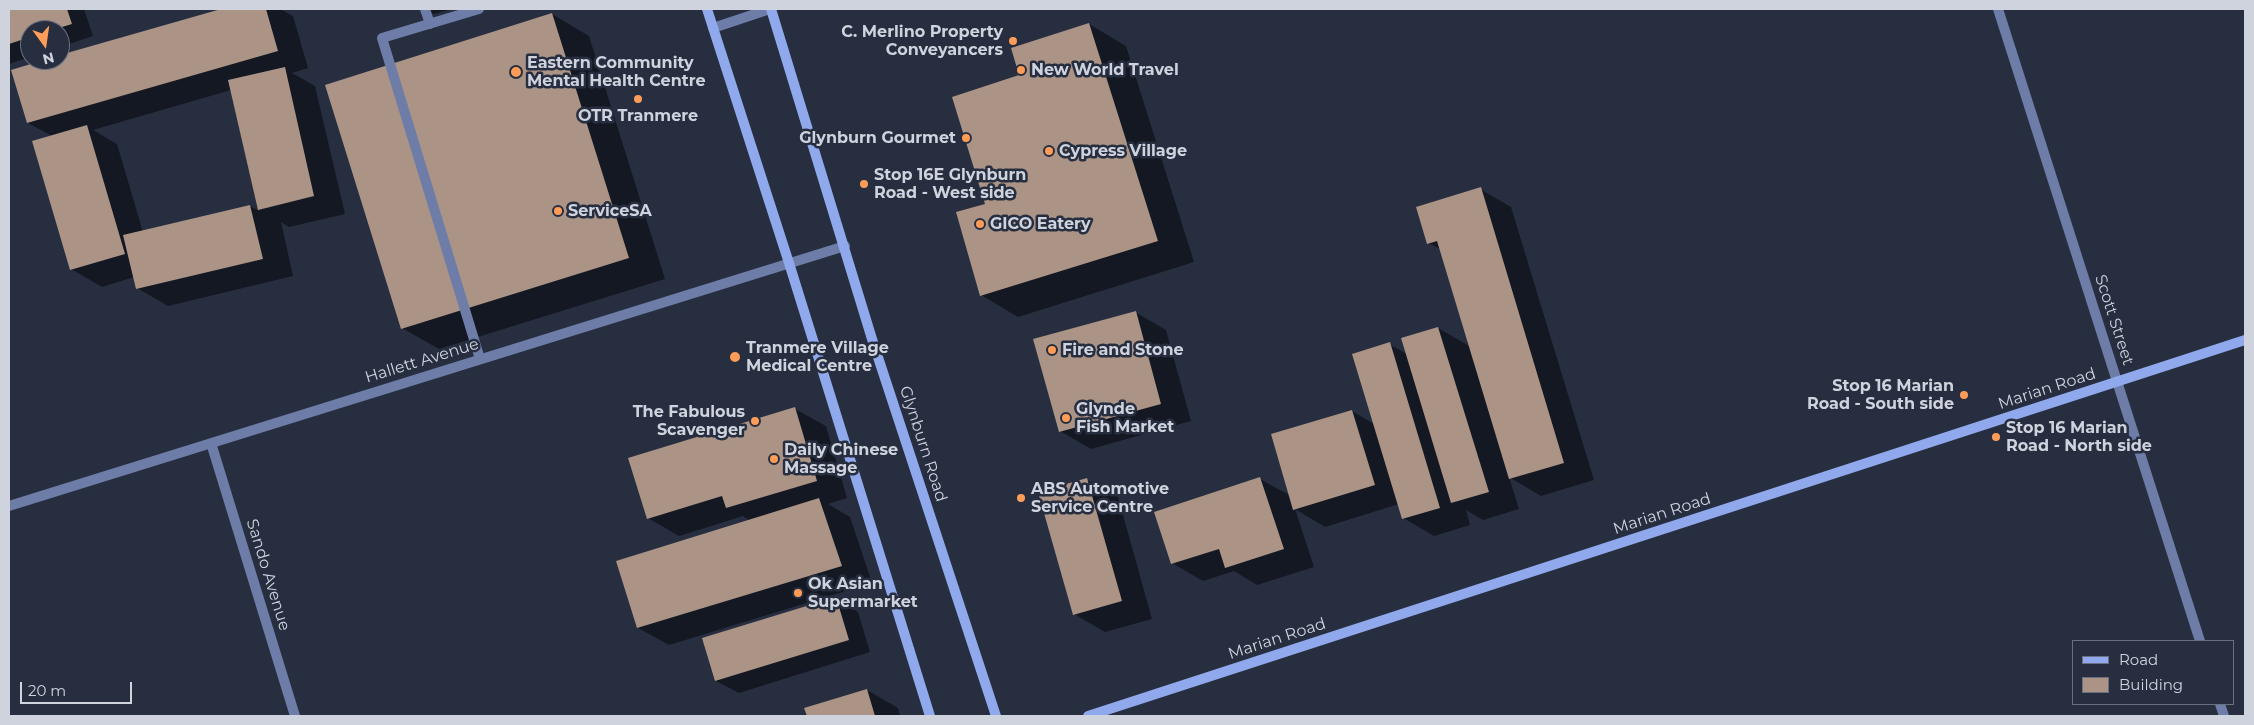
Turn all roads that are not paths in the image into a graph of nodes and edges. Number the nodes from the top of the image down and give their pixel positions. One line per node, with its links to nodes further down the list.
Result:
1 (425, 9): 6 (street)
2 (479, 9): 6 (street)
3 (706, 9): 7 (main road)
4 (771, 9): 7 (street); 8 (main road, Glynburn Road)
5 (1998, 9): 12 (street, Scott Street)
6 (430, 24): 11 (street)
7 (713, 28): 9 (main road)
8 (845, 246): 9 (street, Hallett Avenue); 18 (main road, Glynburn Road)
9 (789, 263): 11 (street, Hallett Avenue); 17 (main road)
10 (2245, 340): 12 (main road, Marian Road)
11 (480, 359): 13 (street, Hallett Avenue)
12 (2118, 382): 15 (street, Scott Street); 19 (main road, Marian Road)
13 (211, 443): 14 (street, Hallett Avenue); 16 (street, Sando Avenue)
14 (9, 506)
15 (2200, 640)
16 (296, 716)
17 (930, 716)
18 (996, 716)
19 (1088, 716)

